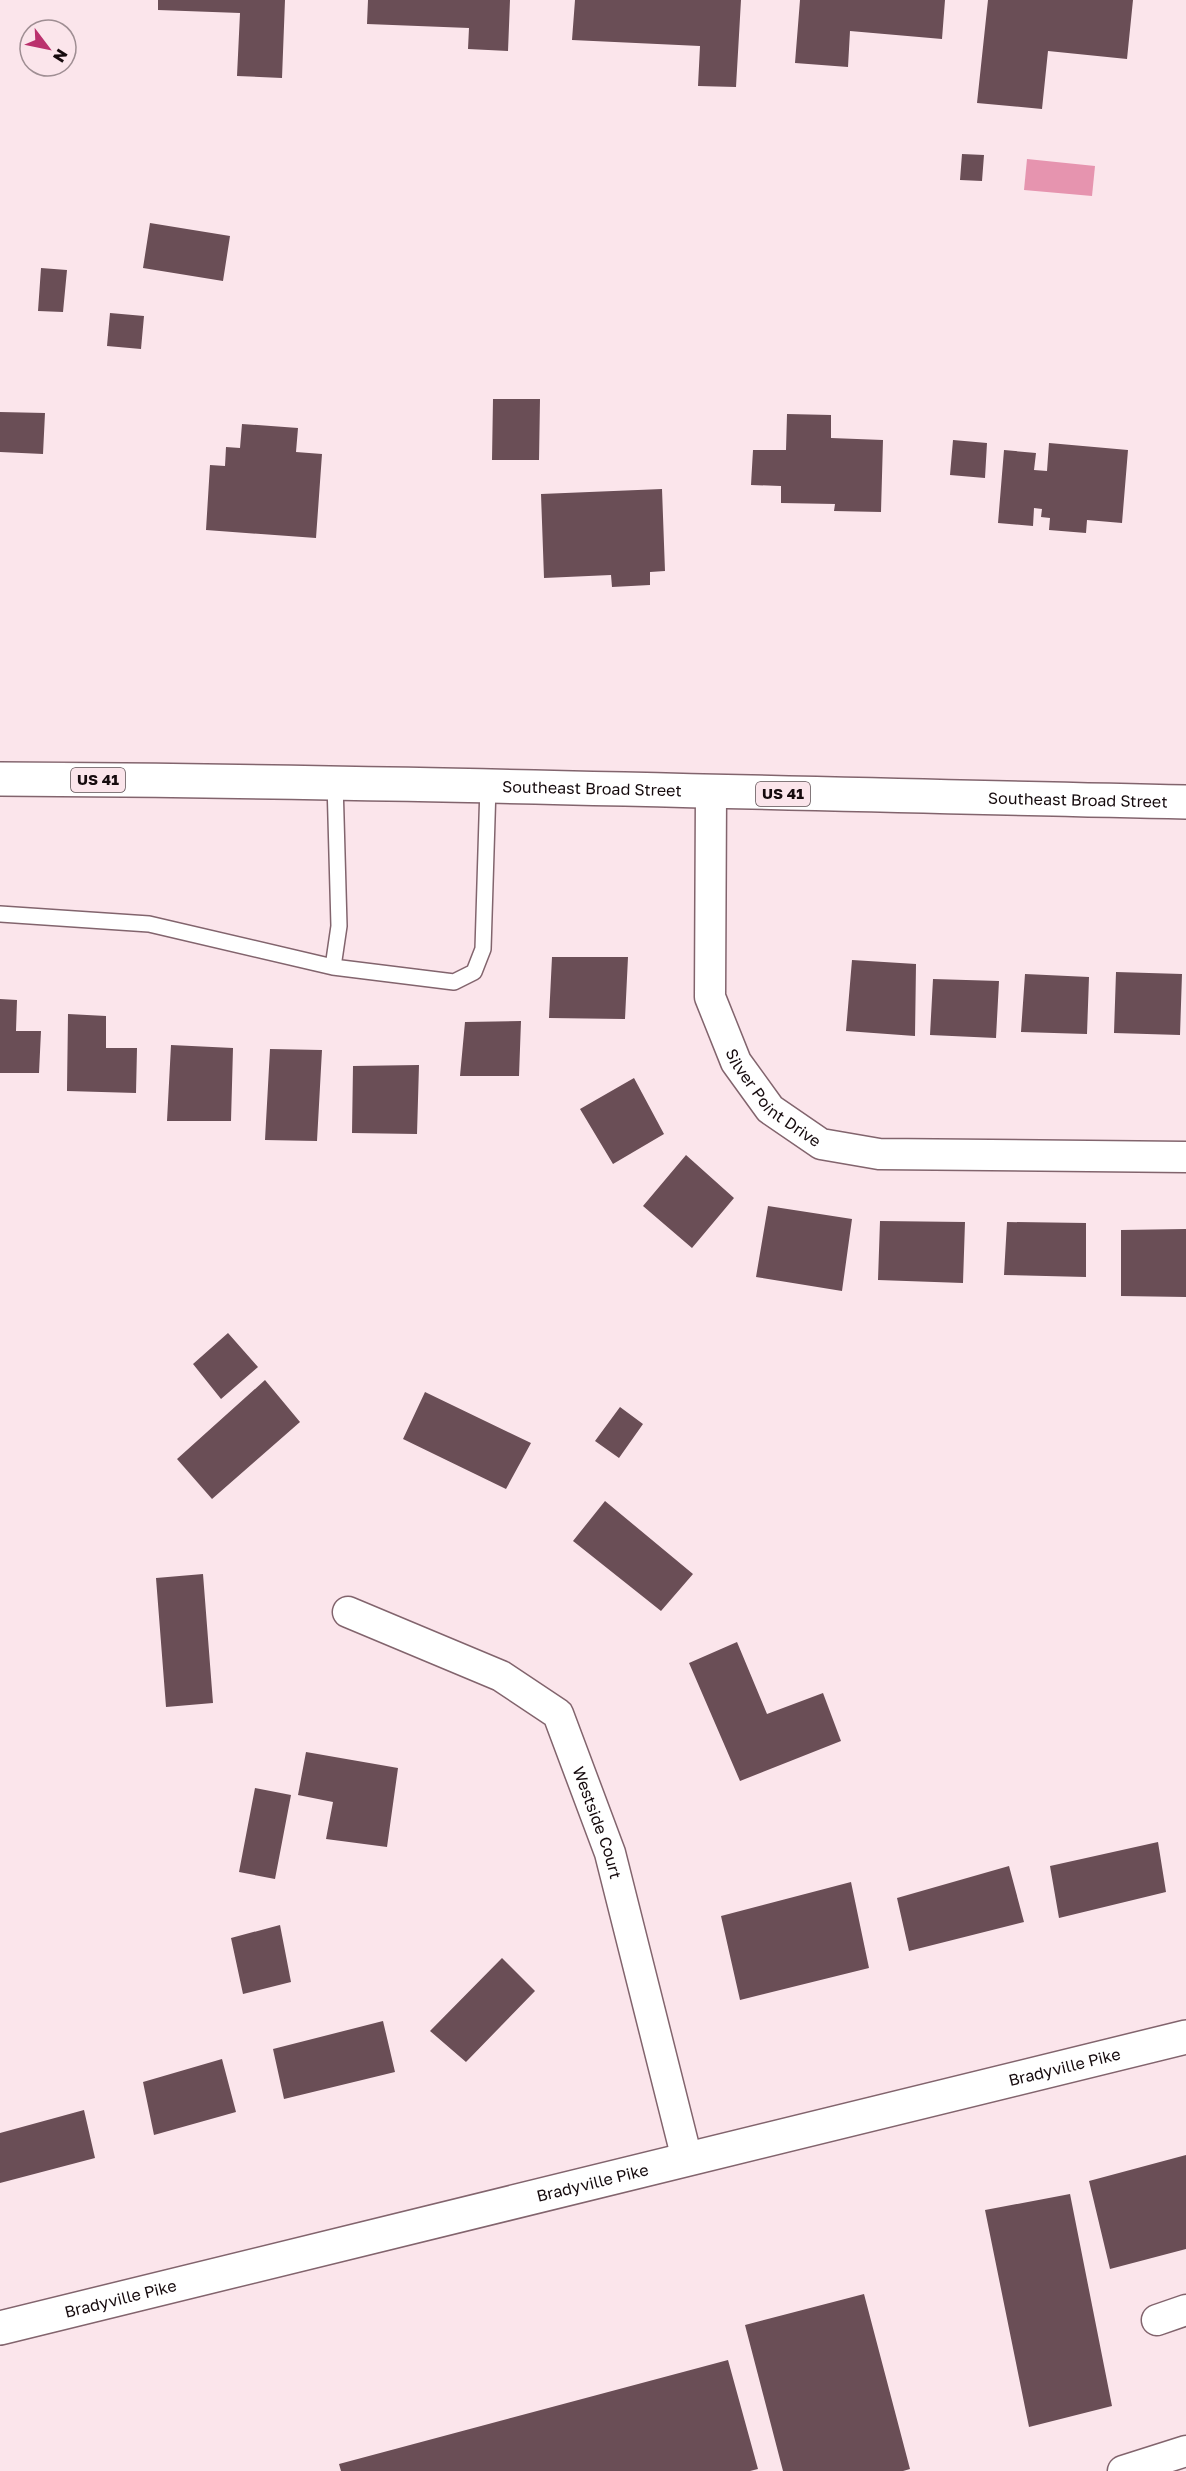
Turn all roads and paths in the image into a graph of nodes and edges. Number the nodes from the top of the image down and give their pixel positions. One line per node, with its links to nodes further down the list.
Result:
1 (0, 779): 2 (main road, Southeast Broad Street / US 41)
2 (335, 782): 3 (main road, Southeast Broad Street / US 41); 7 (lane)
3 (488, 786): 4 (main road, Southeast Broad Street / US 41); 7 (lane)
4 (711, 792): 5 (main road, Southeast Broad Street / US 41); 8 (street, Silver Point Drive)
5 (1186, 802)
6 (0, 914): 7 (lane)
7 (333, 967)
8 (1186, 1157)
9 (348, 1612): 11 (street, Westside Court)
10 (1186, 2037): 11 (main road, Bradyville Pike)
11 (687, 2159): 14 (main road, Bradyville Pike)
12 (1186, 2310): 13 (street)
13 (1157, 2320)
14 (0, 2328)
15 (1186, 2451): 16 (street)
16 (1123, 2471)

